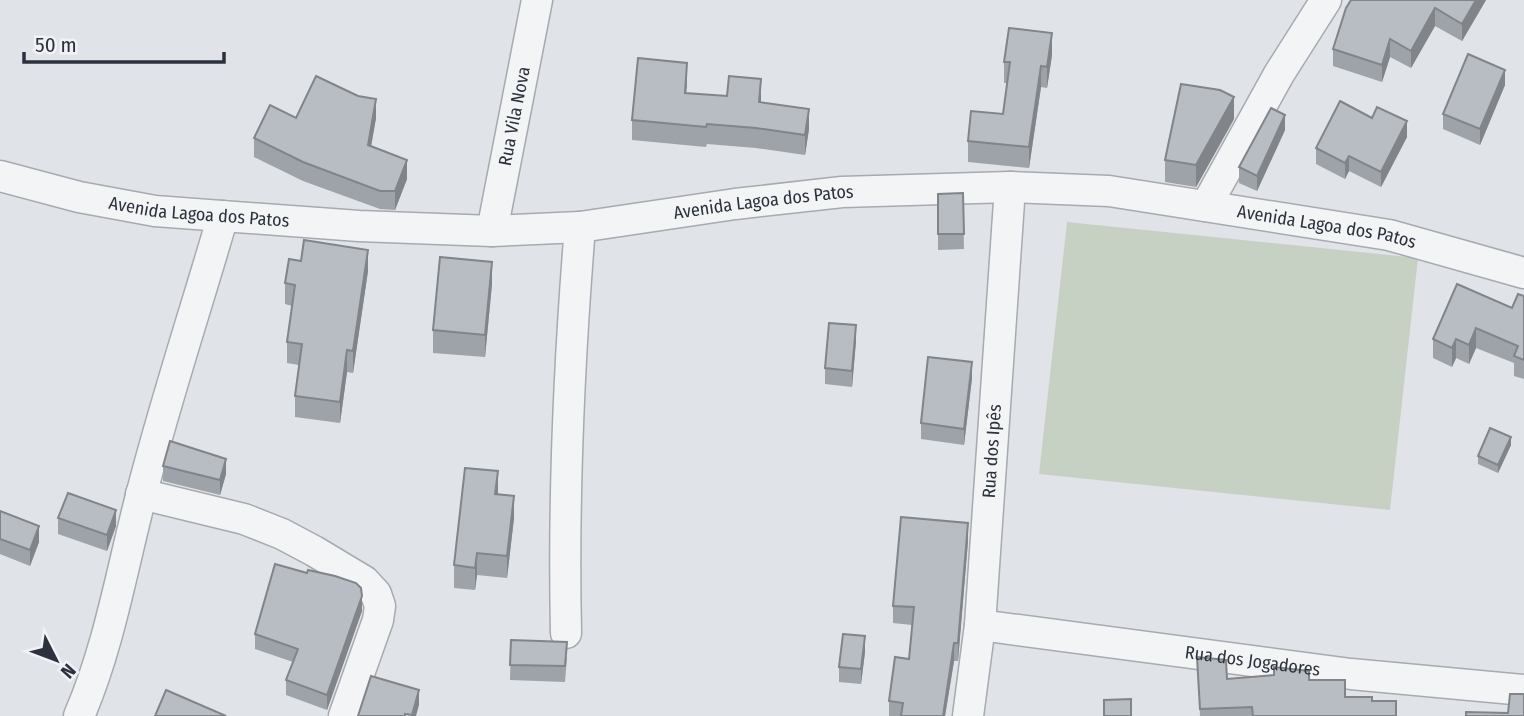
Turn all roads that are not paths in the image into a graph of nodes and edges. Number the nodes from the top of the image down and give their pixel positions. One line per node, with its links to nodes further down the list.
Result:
1 (537, 0): 8 (street, Rua Vila Nova)
2 (1326, 0): 5 (street)
3 (0, 176): 6 (street, Avenida Lagoa dos Patos)
4 (1010, 187): 5 (street, Avenida Lagoa dos Patos); 7 (street, Avenida Lagoa dos Patos); 11 (street, Rua dos Ipês)
5 (1206, 206): 9 (street, Avenida Lagoa dos Patos)
6 (223, 216): 8 (street, Avenida Lagoa dos Patos); 10 (street)
7 (580, 227): 8 (street, Avenida Lagoa dos Patos); 12 (street)
8 (492, 231)
9 (1524, 273)
10 (141, 494): 14 (street); 15 (street)
11 (981, 625): 13 (street, Rua dos Jogadores); 16 (street, Rua dos Ipês)
12 (566, 632)
13 (1524, 690)
14 (79, 716)
15 (344, 716)
16 (968, 716)

